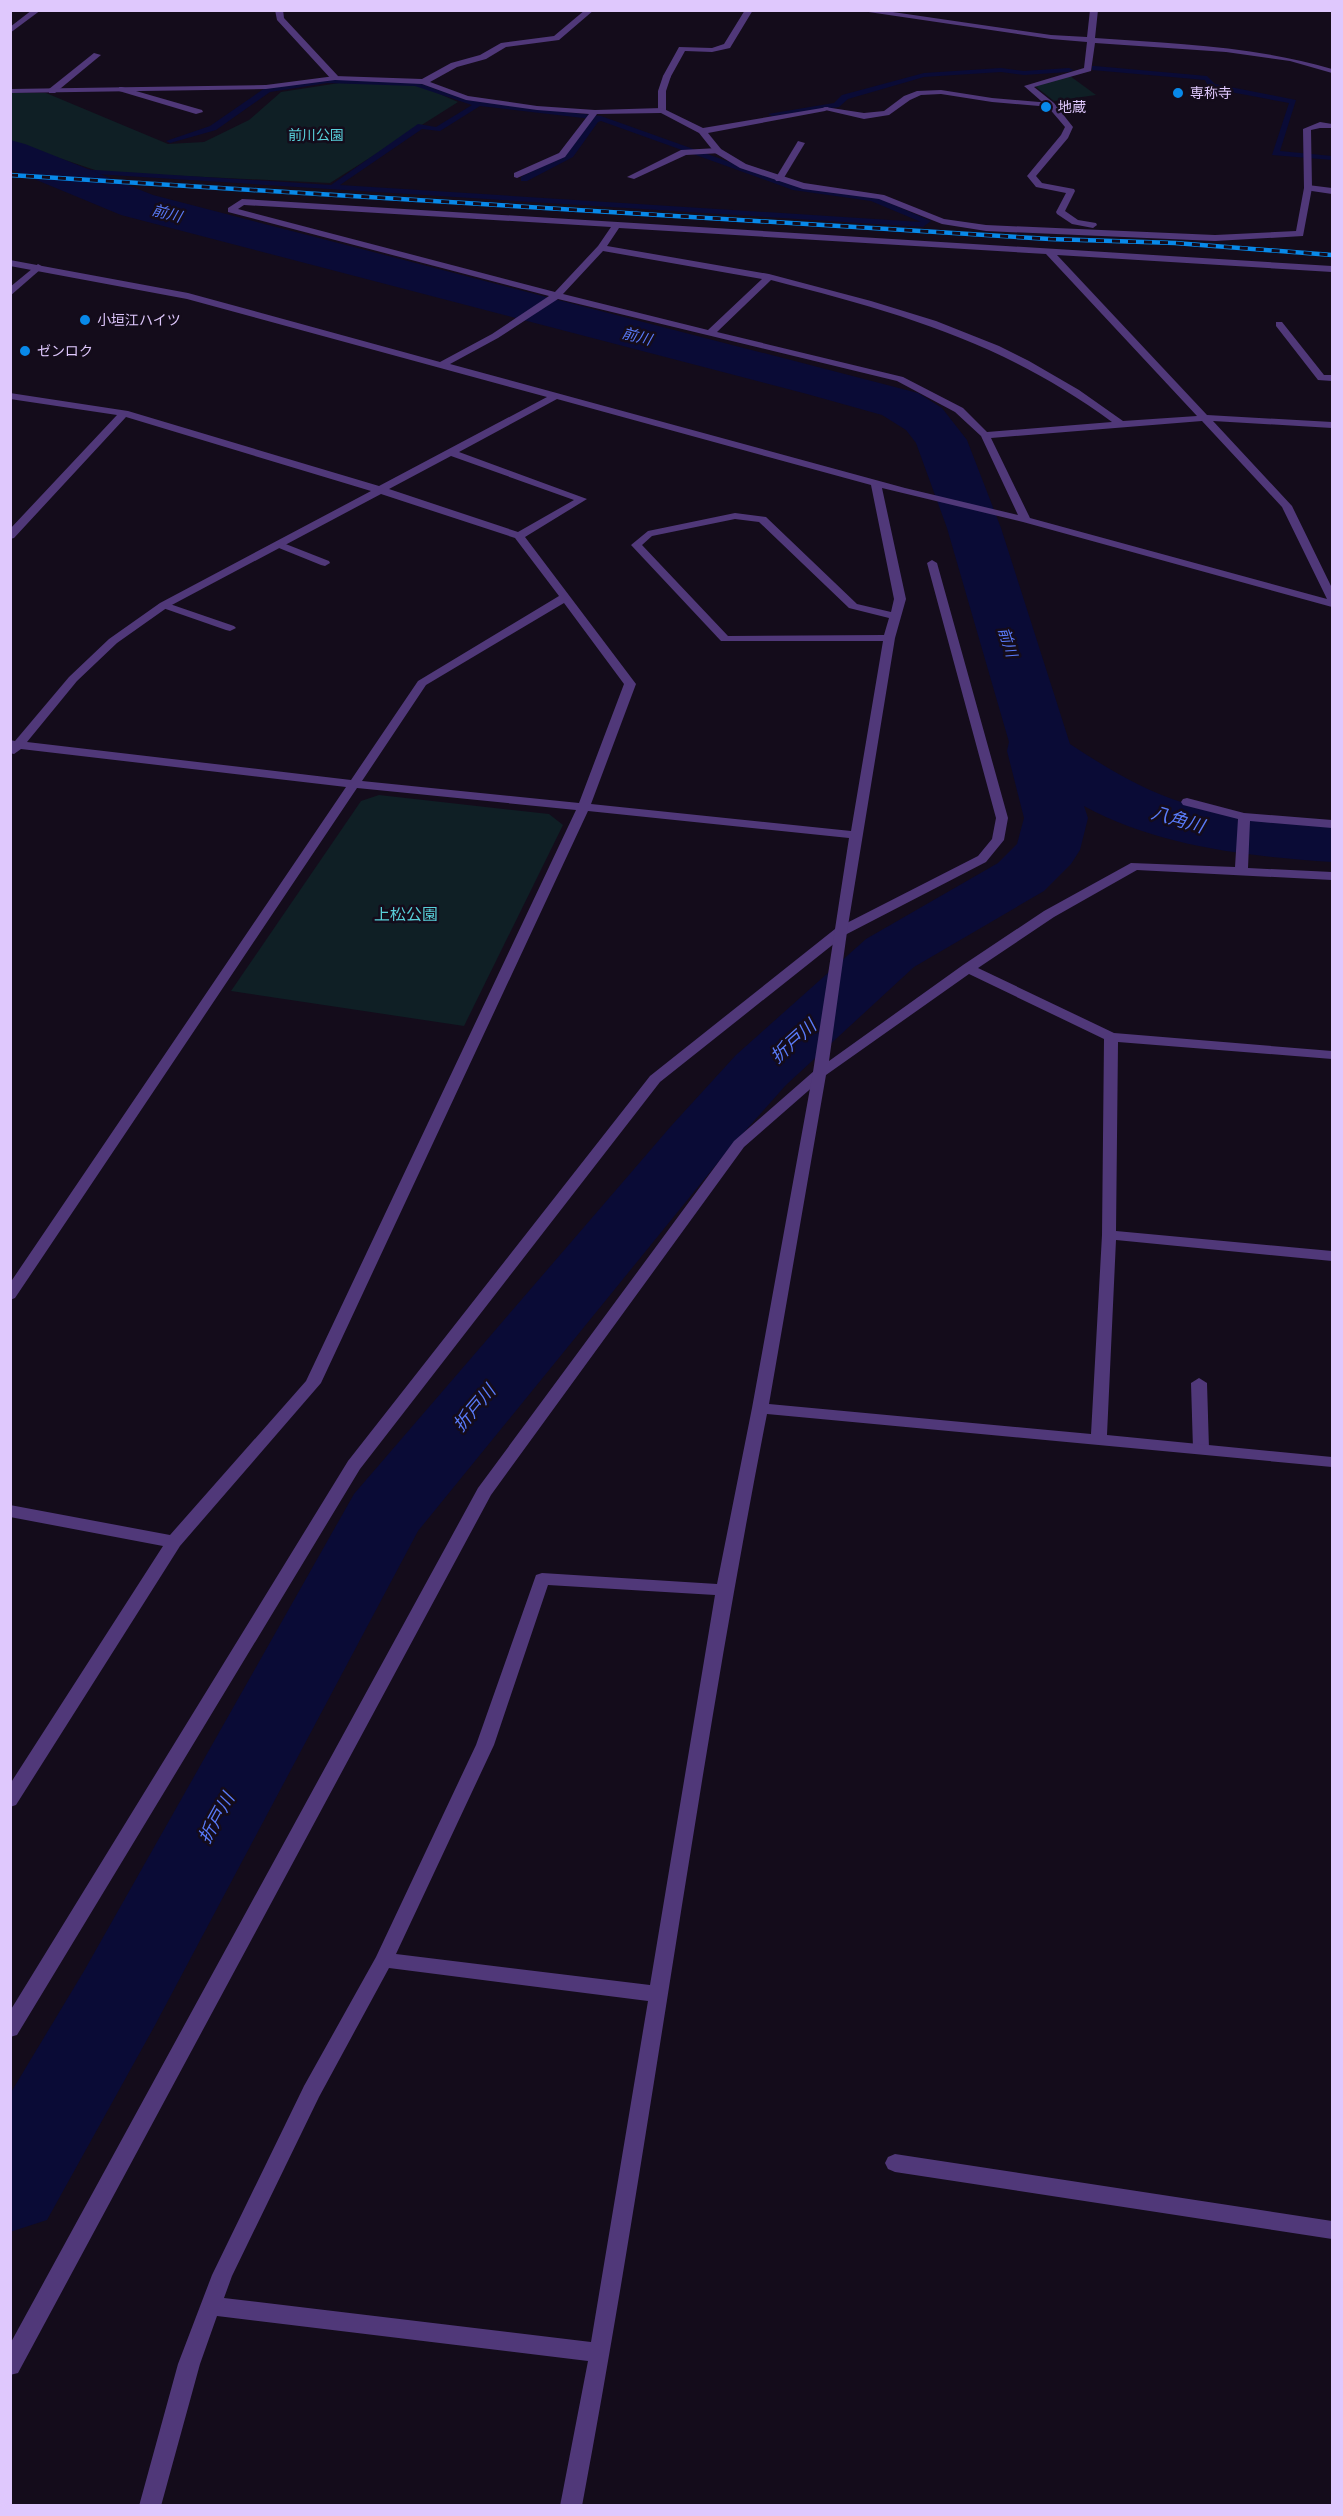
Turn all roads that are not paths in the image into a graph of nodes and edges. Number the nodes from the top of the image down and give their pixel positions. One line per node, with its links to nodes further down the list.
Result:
1 (38, 10): 7 (street)
2 (279, 10): 11 (street)
3 (590, 10): 12 (street)
4 (749, 10): 17 (street)
5 (859, 10): 8 (street)
6 (1094, 10): 8 (street)
7 (10, 31)
8 (1089, 39): 10 (street); 16 (street)
9 (97, 55): 15 (street)
10 (1332, 71)
11 (335, 78): 12 (street); 13 (street)
12 (423, 82): 19 (street)
13 (122, 89): 15 (street); 18 (street)
14 (10, 91): 15 (street)
15 (52, 91)
16 (1051, 105): 21 (street); 30 (street)
17 (662, 110): 19 (street); 21 (street)
18 (199, 112)
19 (595, 112): 24 (street)
20 (1332, 126): 27 (street)
21 (702, 130): 23 (street)
22 (801, 143): 26 (street)
23 (715, 151): 25 (street); 26 (street)
24 (517, 175)
25 (631, 177)
26 (779, 179): 30 (street)
27 (1308, 188): 28 (street); 30 (street)
28 (1332, 191)
29 (616, 226): 31 (street); 32 (street); 38 (street)
30 (1140, 234)
31 (601, 248): 36 (street); 38 (street)
32 (1050, 253): 35 (street); 46 (street)
33 (10, 263): 34 (street)
34 (38, 267): 37 (street); 41 (street)
35 (1332, 269)
36 (769, 277): 40 (street); 47 (street)
37 (10, 293)
38 (557, 296): 40 (street); 41 (street)
39 (1279, 324): 42 (street)
40 (710, 333): 49 (street)
41 (443, 364): 44 (street)
42 (1332, 378)
43 (10, 396): 45 (street)
44 (556, 396): 50 (street); 51 (street)
45 (124, 413): 52 (street); 54 (street)
46 (1204, 418): 47 (street); 48 (street); 60 (street)
47 (1122, 425): 49 (street)
48 (1332, 425)
49 (985, 435): 53 (street)
50 (450, 452): 52 (street); 55 (street)
51 (876, 483): 53 (street); 63 (street)
52 (380, 489): 55 (street); 56 (street)
53 (1024, 519): 61 (street)
54 (10, 536)
55 (519, 536): 59 (street)
56 (278, 544): 57 (street); 62 (street)
57 (325, 563)
58 (932, 563): 75 (street)
59 (564, 598): 67 (street); 69 (street)
60 (1332, 598)
61 (1332, 604)
62 (164, 605): 64 (street); 66 (street)
63 (896, 616): 65 (street); 65 (street)
64 (230, 628)
65 (889, 638): 72 (street)
66 (13, 748): 67 (street)
67 (354, 784): 69 (street); 82 (street)
68 (1187, 802): 70 (street)
69 (584, 806): 72 (street); 89 (street)
70 (1244, 818): 71 (street); 73 (street)
71 (1332, 824)
72 (857, 835): 75 (street)
73 (1241, 871): 74 (street); 76 (street)
74 (1332, 876)
75 (840, 932): 79 (street); 94 (street)
76 (968, 968): 77 (street); 79 (street)
77 (1111, 1037): 78 (street); 80 (street)
78 (1332, 1055)
79 (819, 1073): 84 (street); 99 (street)
80 (1110, 1235): 81 (street); 85 (street)
81 (1332, 1256)
82 (10, 1295)
83 (1200, 1383): 86 (street)
84 (760, 1408): 85 (street); 90 (street)
85 (1099, 1440): 86 (street)
86 (1201, 1449): 87 (street)
87 (1332, 1462)
88 (10, 1510): 89 (street)
89 (174, 1542): 91 (street)
90 (724, 1590): 92 (street); 93 (street)
91 (10, 1800)
92 (384, 1960): 93 (street); 97 (street)
93 (658, 1994): 98 (street)
94 (10, 2029)
95 (895, 2163): 96 (street)
96 (1332, 2230)
97 (210, 2306): 98 (street); 100 (street)
98 (600, 2353): 101 (street)
99 (10, 2366)
100 (150, 2505)
101 (571, 2505)

